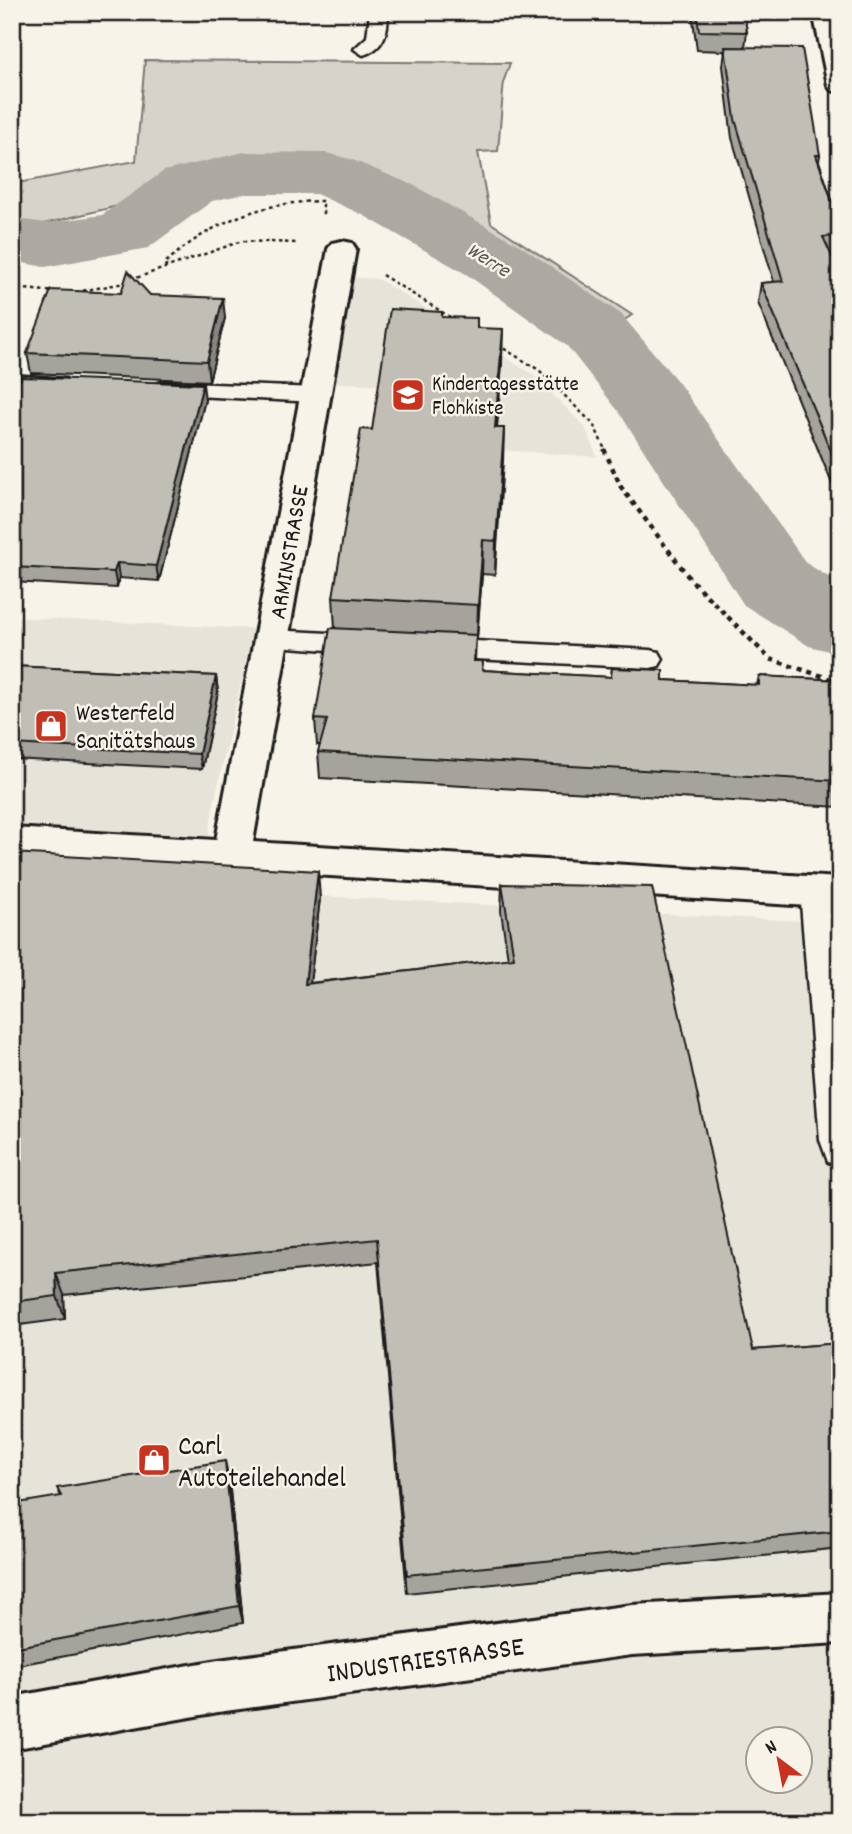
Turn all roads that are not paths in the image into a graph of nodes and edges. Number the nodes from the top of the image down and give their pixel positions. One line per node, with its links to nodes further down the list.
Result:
1 (379, 12): 3 (lane)
2 (825, 12): 4 (street)
3 (363, 48)
4 (840, 85)
5 (341, 249): 9 (street, ARMINSTRASSE)
6 (12, 382): 7 (lane)
7 (79, 385)
8 (145, 388): 9 (lane)
9 (317, 395): 10 (street, ARMINSTRASSE)
10 (272, 639): 11 (lane); 13 (street, ARMINSTRASSE)
11 (650, 659)
12 (12, 842): 13 (street)
13 (232, 855): 14 (street)
14 (827, 892): 15 (lane)
15 (840, 1152)
16 (840, 1618): 17 (street, INDUSTRIESTRASSE)
17 (12, 1723)

